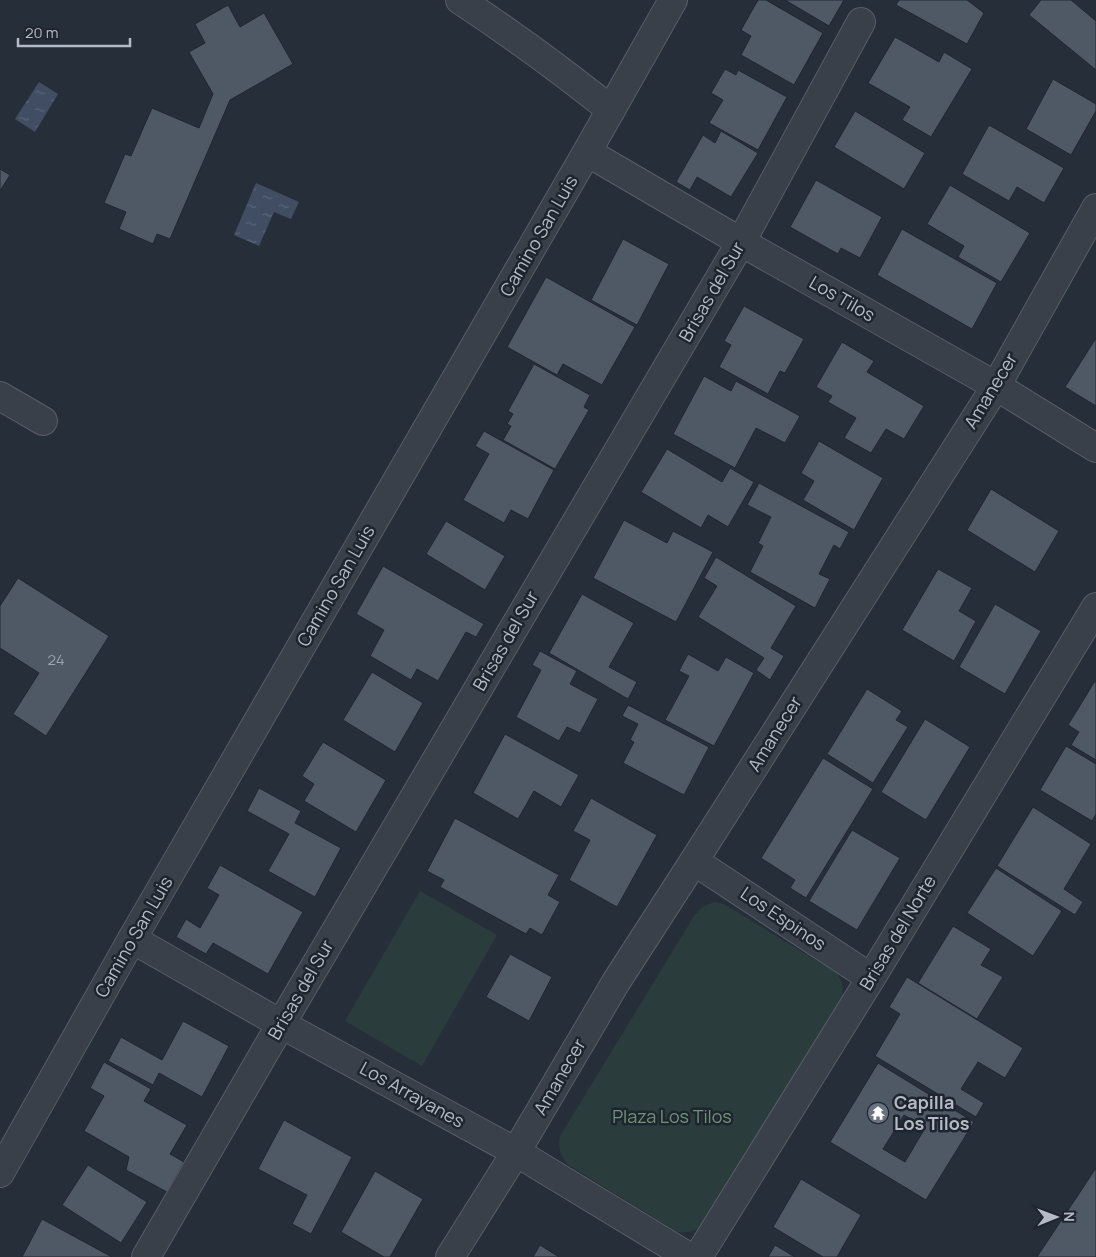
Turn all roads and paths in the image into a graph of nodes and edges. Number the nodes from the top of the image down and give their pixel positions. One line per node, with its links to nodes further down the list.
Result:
1 (460, 0): 4 (street)
2 (673, 0): 4 (street, Camino San Luis)
3 (861, 22): 7 (street, Brisas del Sur)
4 (611, 110): 5 (street, Camino San Luis)
5 (587, 152): 7 (street, Los Tilos); 14 (street, Camino San Luis)
6 (1096, 208): 8 (street, Amanecer)
7 (741, 242): 8 (street, Los Tilos); 16 (street, Brisas del Sur)
8 (996, 386): 11 (street, Los Tilos); 13 (street, Amanecer)
9 (0, 396): 10 (street)
10 (43, 421)
11 (1096, 448)
12 (1096, 607): 15 (street, Brisas del Norte)
13 (694, 861): 15 (street, Los Espinos); 17 (street, Amanecer)
14 (132, 939): 16 (street, Los Arrayanes); 18 (street, Camino San Luis)
15 (871, 978): 22 (street, Brisas del Norte)
16 (281, 1024): 17 (street, Los Arrayanes); 19 (street, Brisas del Sur)
17 (516, 1152): 20 (street, Amanecer); 21 (street, Los Arrayanes)
18 (0, 1174)
19 (146, 1257)
20 (450, 1257)
21 (689, 1257)
22 (698, 1257)

